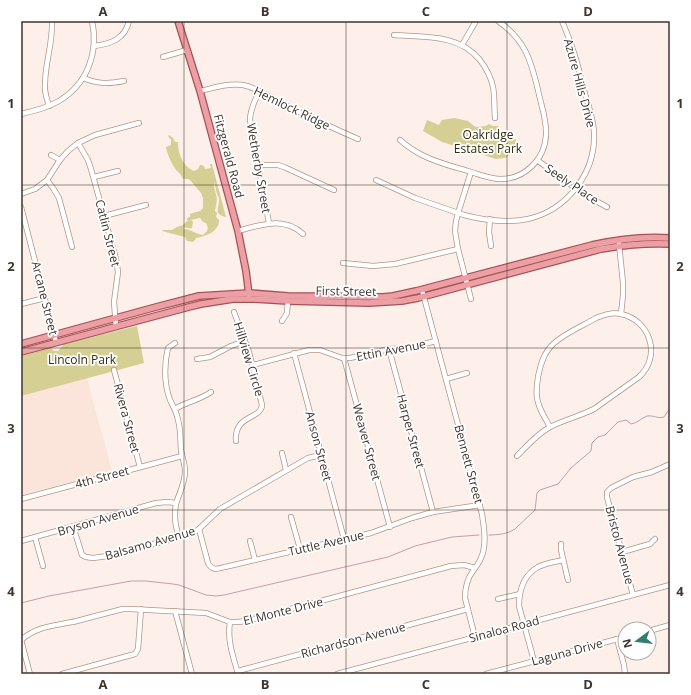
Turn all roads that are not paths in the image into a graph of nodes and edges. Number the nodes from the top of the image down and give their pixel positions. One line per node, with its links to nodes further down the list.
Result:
1 (52, 21): 17 (street)
2 (92, 21): 10 (street)
3 (129, 21): 10 (street)
4 (178, 21): 11 (main road, Fitzgerald Road)
5 (476, 21): 9 (street)
6 (498, 21): 26 (street)
7 (562, 21): 33 (street, Azure Hills Drive)
8 (394, 35): 9 (street)
9 (462, 45): 19 (street)
10 (94, 46): 13 (street)
11 (187, 50): 12 (street); 15 (main road, Fitzgerald Road)
12 (164, 57)
13 (83, 78): 14 (street); 17 (street)
14 (124, 81)
15 (200, 91): 16 (street, Hemlock Ridge); 45 (main road, Fitzgerald Road)
16 (259, 91): 21 (street, Hemlock Ridge); 27 (street, Wetherby Street)
17 (48, 106): 18 (street)
18 (21, 114)
19 (495, 118)
20 (139, 123): 23 (street)
21 (358, 139)
22 (400, 140): 29 (street)
23 (78, 143): 25 (street); 30 (street, Catlin Street)
24 (51, 155): 25 (street)
25 (60, 160): 31 (street)
26 (537, 160): 29 (street); 33 (street, Seely Place)
27 (258, 165): 34 (street); 42 (street, Wetherby Street)
28 (118, 171): 30 (street)
29 (471, 172): 39 (street)
30 (94, 178): 40 (street, Catlin Street)
31 (47, 180): 35 (street); 51 (street)
32 (376, 180): 39 (street, Azure Hills Drive)
33 (577, 188): 38 (street, Seely Place); 41 (street, Azure Hills Drive)
34 (334, 190)
35 (21, 194)
36 (146, 204): 40 (street)
37 (21, 207): 43 (street, Arcane Street)
38 (607, 207)
39 (458, 212): 41 (street, Azure Hills Drive); 52 (street)
40 (104, 216): 66 (street, Catlin Street)
41 (490, 219): 50 (street)
42 (268, 223): 45 (street); 46 (street)
43 (27, 230): 44 (street); 59 (street, Arcane Street)
44 (21, 231)
45 (238, 231): 57 (main road, Fitzgerald Road)
46 (303, 234)
47 (670, 238): 48 (main road, First Street)
48 (619, 243): 49 (main road, First Street); 54 (main road, First Street); 55 (main road, First Street); 65 (street)
49 (670, 244)
50 (491, 246)
51 (72, 247)
52 (458, 249): 53 (street); 54 (street)
53 (343, 263)
54 (466, 278): 55 (street); 56 (main road, First Street)
55 (467, 284): 58 (main road, First Street); 61 (street)
56 (422, 290): 57 (main road, First Street); 58 (street, Bennett Street)
57 (249, 292): 60 (main road, Fitzgerald Road); 66 (main road, First Street)
58 (424, 296): 62 (main road, First Street); 71 (street, Bennett Street)
59 (44, 298): 63 (street); 69 (street, Arcane Street)
60 (249, 299): 62 (main road, First Street); 68 (main road, First Street)
61 (471, 299)
62 (288, 301): 67 (street)
63 (21, 304)
64 (234, 312): 70 (street, Hillview Circle)
65 (620, 314): 86 (street); 86 (street)
66 (115, 318): 68 (street, Catlin Street); 69 (main road, First Street)
67 (282, 321)
68 (116, 327): 72 (main road, First Street)
69 (54, 335): 72 (street, Arcane Street); 74 (main road, First Street)
70 (245, 341): 79 (street); 80 (street, Hillview Circle)
71 (436, 341): 75 (street, Ettin Avenue); 83 (street, Bennett Street)
72 (56, 342): 76 (main road, First Street)
73 (175, 343): 85 (street)
74 (21, 344)
75 (389, 349): 78 (street, Ettin Avenue); 98 (street, Harper Street)
76 (21, 352)
77 (294, 353): 78 (street, Ettin Avenue); 80 (street, Ettin Avenue); 89 (street, Anson Street)
78 (344, 358): 101 (street, Weaver Street)
79 (197, 359)
80 (253, 364): 87 (street, Hillview Circle)
81 (114, 370): 93 (street, Rivera Street)
82 (467, 374): 83 (street)
83 (446, 379): 97 (street, Bennett Street)
84 (211, 392): 85 (street)
85 (175, 409): 90 (street)
86 (550, 427): 91 (street)
87 (236, 441)
88 (282, 453): 94 (street)
89 (321, 455): 94 (street, Balsamo Avenue); 105 (street, Anson Street)
90 (182, 456): 93 (street, 4th Street); 96 (street)
91 (517, 456)
92 (670, 464): 111 (street, Bristol Avenue)
93 (140, 467): 95 (street, 4th Street)
94 (286, 470): 102 (street, Balsamo Avenue)
95 (21, 499)
96 (176, 503): 100 (street, Bryson Avenue); 104 (street)
97 (480, 504): 98 (street, Tuttle Avenue); 115 (street, Bennett Street)
98 (433, 512): 101 (street, Tuttle Avenue)
99 (291, 517): 110 (street)
100 (73, 526): 103 (street, Bryson Avenue); 104 (street, Balsamo Avenue)
101 (390, 527): 105 (street, Tuttle Avenue)
102 (199, 529): 104 (street, Balsamo Avenue); 112 (street, Tuttle Avenue)
103 (35, 537): 107 (street, Bryson Avenue); 114 (street)
104 (179, 537)
105 (344, 539): 110 (street, Tuttle Avenue)
106 (655, 539): 111 (street)
107 (21, 541)
108 (250, 541): 112 (street)
109 (561, 544): 113 (street)
110 (300, 549): 112 (street, Tuttle Avenue)
111 (622, 552): 119 (street, Bristol Avenue)
112 (255, 560)
113 (563, 560): 116 (street); 118 (street)
114 (43, 566)
115 (475, 568): 122 (street, Bennett Street); 124 (street, El Monte Drive)
116 (568, 580)
117 (670, 585): 119 (street, Sinaloa Road)
118 (520, 594): 120 (street); 125 (street)
119 (633, 595): 125 (street, Sinaloa Road)
120 (498, 599)
121 (141, 609): 123 (street, El Monte Drive); 130 (street, El Monte Drive); 136 (street)
122 (468, 610): 128 (street, Bennett Street); 134 (street, Richardson Avenue)
123 (176, 611): 124 (street, El Monte Drive); 137 (street)
124 (230, 622): 134 (street)
125 (524, 624): 128 (street, Sinaloa Road); 131 (street)
126 (670, 625): 127 (street)
127 (657, 629)
128 (475, 637): 133 (street, Sinaloa Road)
129 (617, 639): 131 (street, Laguna Drive)
130 (21, 640): 135 (street)
131 (534, 661): 139 (street, Laguna Drive)
132 (623, 661): 140 (street)
133 (354, 672): 138 (street, Sinaloa Road)
134 (238, 673)
135 (30, 674)
136 (62, 674)
137 (192, 674)
138 (337, 674)
139 (486, 674)
140 (625, 674)

